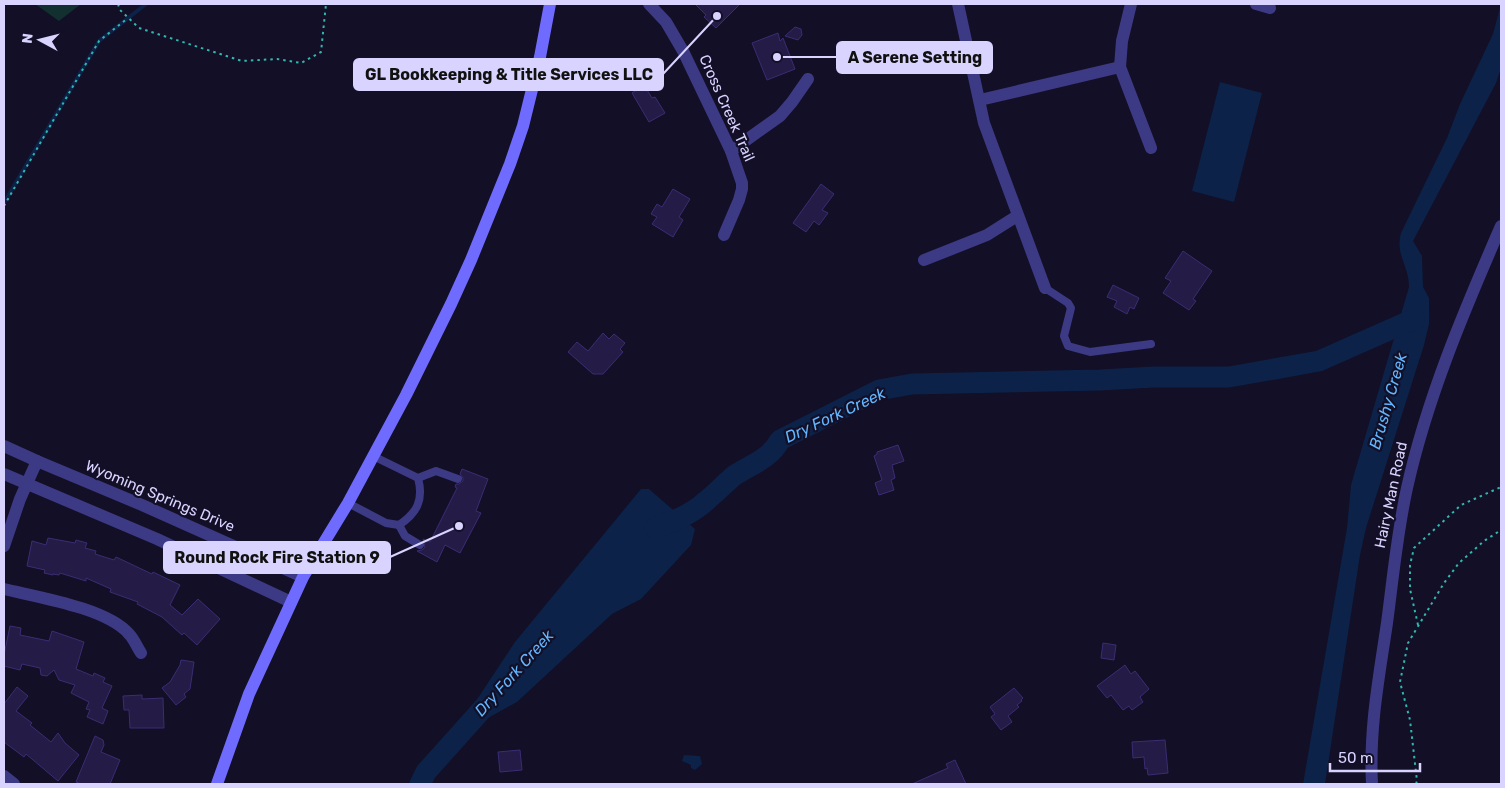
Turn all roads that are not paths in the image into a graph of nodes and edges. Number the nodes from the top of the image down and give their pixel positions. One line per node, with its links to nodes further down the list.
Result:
1 (550, 4): 19 (main road)
2 (649, 4): 11 (street, Cross Creek Trail)
3 (958, 4): 9 (street)
4 (1131, 4): 7 (street)
5 (1256, 4): 6 (street)
6 (1270, 8)
7 (1120, 67): 9 (street); 10 (street)
8 (808, 79): 11 (street)
9 (980, 100): 12 (street)
10 (1150, 148)
11 (732, 151): 14 (street, Cross Creek Trail)
12 (1017, 216): 15 (street); 16 (street)
13 (1501, 226): 36 (street, Hairy Man Road)
14 (724, 234)
15 (924, 260)
16 (1045, 288): 17 (lane)
17 (1151, 344)
18 (4, 446): 20 (street, Wyoming Springs Drive)
19 (373, 456): 22 (lane); 25 (main road)
20 (36, 461): 24 (street); 29 (street, Wyoming Springs Drive)
21 (4, 474): 24 (street)
22 (418, 478): 23 (lane); 26 (lane)
23 (458, 479)
24 (28, 484): 28 (street); 31 (street)
25 (348, 503): 26 (lane); 29 (main road)
26 (399, 525): 27 (lane)
27 (420, 545)
28 (4, 546)
29 (303, 577): 31 (main road)
30 (4, 589): 32 (street)
31 (291, 602): 35 (main road)
32 (141, 653)
33 (4, 776): 34 (street)
34 (14, 784)
35 (217, 784)
36 (1372, 784)

